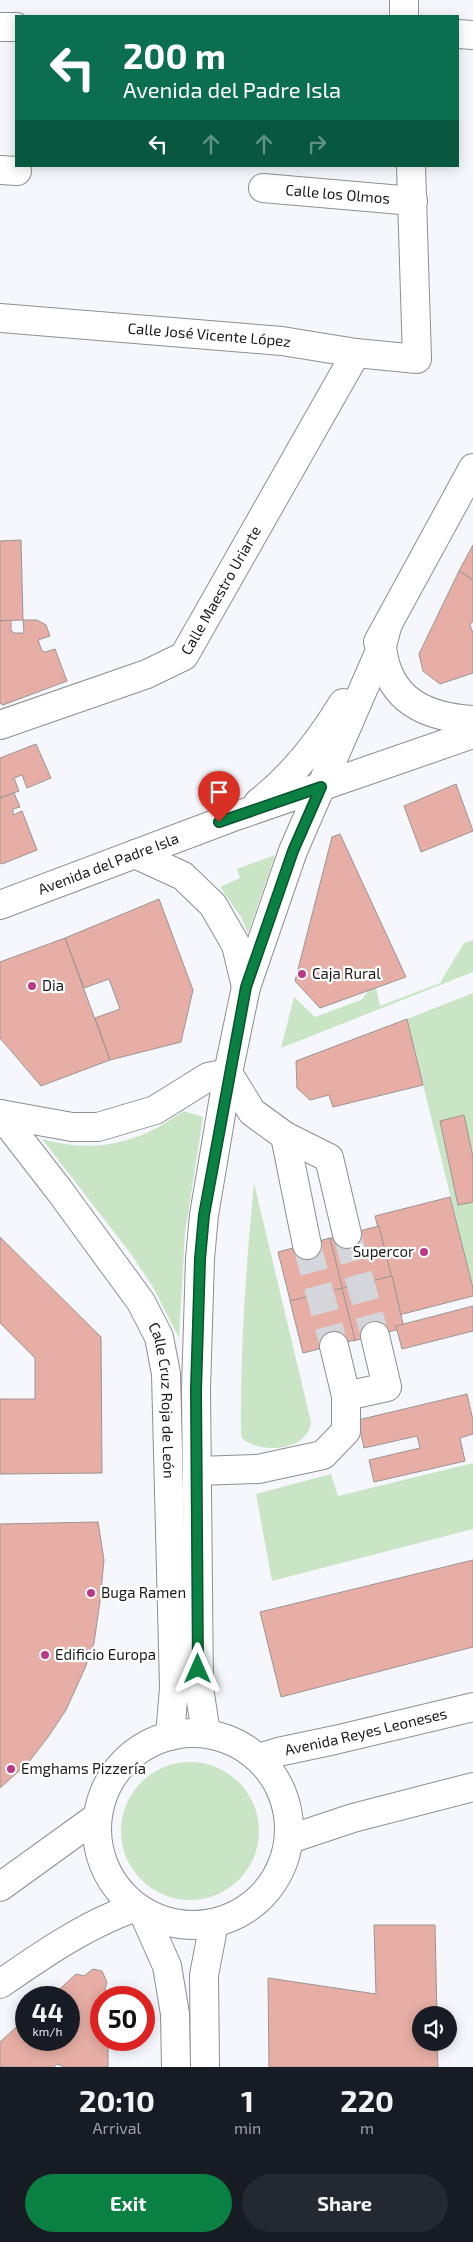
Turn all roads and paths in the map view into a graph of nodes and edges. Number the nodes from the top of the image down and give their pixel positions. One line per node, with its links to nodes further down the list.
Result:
1 (404, 0): 2 (main road)
2 (404, 15)
3 (0, 27): 4 (main road)
4 (15, 27)
5 (459, 34): 6 (main road)
6 (473, 35)
7 (411, 167): 9 (main road)
8 (263, 188): 9 (main road, Calle los Olmos)
9 (413, 201): 11 (main road, Calle José Vicente López)
10 (0, 318): 11 (main road, Calle José Vicente López)
11 (356, 353): 15 (main road, Calle Maestro Uriarte)
12 (473, 468): 13 (main road)
13 (385, 636): 14 (main road); 17 (main road, Calle Cruz Roja de León); 18 (main road)
14 (473, 720)
15 (0, 725)
16 (473, 734): 17 (main road, Avenida del Padre Isla)
17 (321, 787): 18 (main road, Avenida del Padre Isla); 21 (main road, Calle Cruz Roja de León)
18 (236, 816): 19 (main road, Avenida del Padre Isla)
19 (135, 854): 20 (main road, Avenida del Padre Isla); 21 (main road, Calle Cruz Roja de León)
20 (0, 905)
21 (246, 987): 22 (main road, Calle Cruz Roja de León)
22 (228, 1073): 23 (main road); 24 (main road); 25 (main road, Calle Cruz Roja de León)
23 (252, 1112): 25 (main road); 26 (main road)
24 (0, 1114): 35 (main road, Calle Cruz Roja de León)
25 (218, 1134): 32 (main road, Calle Cruz Roja de León)
26 (285, 1136): 27 (main road); 28 (main road)
27 (347, 1234)
28 (307, 1245)
29 (375, 1336): 31 (main road)
30 (334, 1346): 31 (main road)
31 (346, 1396): 32 (main road)
32 (197, 1471): 34 (main road, Calle Cruz Roja de León)
33 (473, 1706): 36 (main road, Avenida Reyes Leoneses)
34 (206, 1733): 35 (main road); 36 (main road)
35 (170, 1736): 38 (main road)
36 (260, 1758): 39 (main road)
37 (473, 1786): 39 (main road)
38 (96, 1817): 40 (main road); 43 (main road)
39 (290, 1839): 44 (main road)
40 (56, 1847): 41 (main road); 42 (main road)
41 (0, 1869)
42 (0, 1887)
43 (138, 1910): 44 (main road); 45 (main road); 46 (main road)
44 (214, 1923): 47 (main road)
45 (0, 1984)
46 (176, 2067)
47 (205, 2067)

